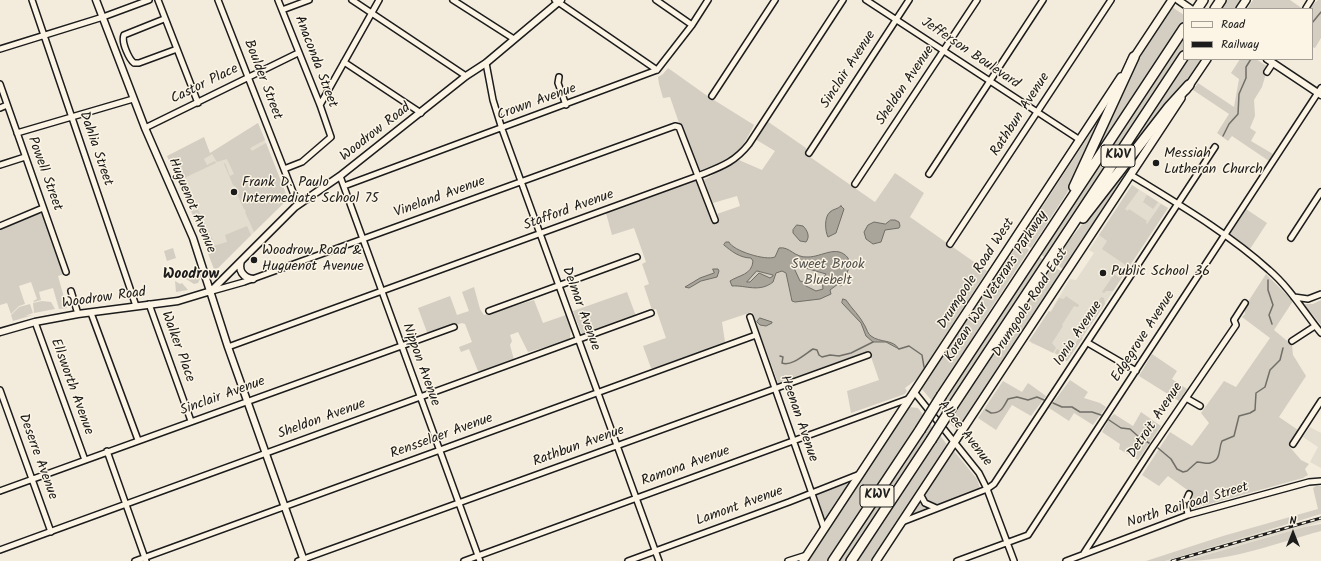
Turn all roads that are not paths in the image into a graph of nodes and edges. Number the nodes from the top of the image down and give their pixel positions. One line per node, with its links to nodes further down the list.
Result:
1 (32, 0): 33 (street, Dahlia Street)
2 (96, 0): 28 (street, Huguenot Avenue)
3 (149, 0): 28 (street)
4 (158, 0): 29 (street)
5 (218, 0): 49 (street, Boulder Street)
6 (278, 0): 26 (street, Anaconda Street)
7 (309, 0): 26 (street)
8 (352, 0): 27 (street)
9 (379, 0): 27 (street)
10 (453, 0): 34 (street)
11 (656, 0): 31 (street)
12 (708, 0): 31 (street)
13 (775, 0): 54 (street)
14 (843, 0): 76 (street, Stafford Avenue)
15 (866, 0): 30 (street, Jefferson Boulevard)
16 (909, 0): 30 (street, Sinclair Avenue)
17 (977, 0): 37 (street, Sheldon Avenue)
18 (1043, 0): 50 (street)
19 (1111, 0): 61 (street, Rathbun Avenue)
20 (1172, 0): 39 (main road, Drumgoole Road West)
21 (1178, 0): 24 (street)
22 (1311, 0): 25 (street)
23 (558, 1): 34 (street, Woodrow Road); 45 (street)
24 (1190, 8)
25 (1306, 8)
26 (282, 10): 38 (street, Anaconda Street)
27 (372, 13): 43 (street); 47 (street)
28 (103, 17): 33 (street); 55 (street, Huguenot Avenue)
29 (164, 19): 35 (street); 35 (street)
30 (896, 19): 37 (street, Jefferson Boulevard); 69 (street, Sinclair Avenue)
31 (692, 24): 45 (street)
32 (1183, 30): 84 (highway, Korean War Veterans Parkway / KWV)
33 (44, 36): 36 (street); 63 (street, Dahlia Street)
34 (514, 39): 44 (street, Woodrow Road)
35 (177, 49): 56 (street)
36 (0, 50)
37 (943, 51): 50 (street, Jefferson Boulevard); 78 (street, Sheldon Avenue)
38 (298, 53): 49 (street, Castor Place); 58 (street, Anaconda Street)
39 (1134, 58): 67 (main road, Drumgoole Road West); 84 (highway)
40 (1183, 58): 92 (highway, Korean War Veterans Parkway / KWV)
41 (1206, 60): 52 (main road, Drumgoole Road East)
42 (1270, 61): 46 (street); 53 (street)
43 (344, 62): 58 (street); 62 (street)
44 (486, 62): 47 (street, Woodrow Road); 65 (street, Delmar Avenue)
45 (657, 70): 59 (street, Crown Avenue)
46 (1267, 72)
47 (466, 76): 62 (street, Woodrow Road)
48 (559, 77): 59 (street)
49 (248, 78): 56 (street, Castor Place); 72 (street, Boulder Street)
50 (990, 82): 61 (street, Jefferson Boulevard); 73 (street)
51 (0, 84): 57 (street, Powell Street)
52 (1189, 85): 74 (main road, Drumgoole Road East); 92 (highway)
53 (1320, 92): 88 (street, Edgegrove Avenue)
54 (712, 96)
55 (133, 99): 63 (street); 64 (street, Huguenot Avenue)
56 (198, 103): 64 (street, Castor Place)
57 (7, 105): 60 (street); 66 (street, Powell Street)
58 (320, 105): 72 (street, Anaconda Street)
59 (566, 105): 65 (street, Crown Avenue)
60 (0, 108)
61 (1036, 112): 67 (street, Jefferson Boulevard); 91 (street, Rathbun Avenue)
62 (421, 113): 75 (street, Woodrow Road)
63 (72, 117): 66 (street); 105 (street, Dahlia Street)
64 (145, 128): 99 (street, Huguenot Avenue)
65 (502, 129): 77 (street, Delmar Avenue); 79 (street, Crown Avenue)
66 (16, 133): 70 (street, Powell Street)
67 (1080, 140): 127 (main road, Drumgoole Road West)
68 (1215, 147): 82 (street, Ionia Avenue)
69 (809, 153)
70 (25, 157): 71 (street); 83 (street, Powell Street)
71 (0, 165)
72 (284, 169): 81 (street, Boulder Street)
73 (929, 174)
74 (1131, 175): 82 (street); 136 (main road, Drumgoole Road East)
75 (340, 176): 79 (street, Nippon Avenue); 81 (street, Woodrow Road)
76 (698, 176): 77 (street, Vineland Avenue); 85 (street); 87 (street, Stafford Avenue)
77 (522, 182): 87 (street, Delmar Avenue); 90 (street, Vineland Avenue)
78 (855, 184)
79 (344, 186): 90 (street, Nippon Avenue)
80 (1321, 192): 89 (street)
81 (298, 205): 94 (street, Woodrow Road)
82 (1178, 205): 88 (street); 119 (street, Ionia Avenue)
83 (43, 208): 86 (street); 95 (street, Powell Street)
84 (1065, 210): 174 (highway, Korean War Veterans Parkway / KWV, bridge)
85 (715, 220)
86 (0, 226)
87 (540, 234): 97 (street, Delmar Avenue); 100 (street, Stafford Avenue)
88 (1225, 236): 102 (street); 123 (street, Edgegrove Avenue)
89 (1291, 238)
90 (362, 239): 96 (street, Vineland Avenue); 100 (street, Nippon Avenue)
91 (950, 244)
92 (1052, 256): 175 (highway, Korean War Veterans Parkway / KWV, bridge)
93 (637, 257): 97 (street)
94 (241, 260): 96 (street); 99 (street, Woodrow Road)
95 (66, 272)
96 (253, 279): 99 (street, Vineland Avenue)
97 (559, 286): 106 (street); 118 (street, Delmar Avenue)
98 (71, 291): 109 (street)
99 (211, 291): 104 (street, Woodrow Road); 121 (street, Huguenot Avenue)
100 (381, 292): 120 (street, Nippon Avenue); 121 (street, Stafford Avenue)
101 (1321, 294): 102 (street)
102 (1294, 297): 112 (street)
103 (1245, 303): 129 (street, Detroit Avenue)
104 (149, 304): 105 (street, Woodrow Road); 133 (street, Walker Place)
105 (136, 306): 107 (street, Woodrow Road)
106 (489, 311)
107 (91, 312): 109 (street, Woodrow Road); 134 (street)
108 (651, 313): 118 (street, Sheldon Avenue)
109 (78, 314): 111 (street, Woodrow Road)
110 (750, 317): 116 (street, Heenan Avenue)
111 (35, 322): 114 (street, Woodrow Road); 142 (street, Ellsworth Avenue)
112 (1315, 326): 115 (street); 117 (street)
113 (454, 327): 120 (street, Sinclair Avenue)
114 (0, 332)
115 (1321, 333)
116 (756, 335): 124 (street, Heenan Avenue); 126 (street, Rensselaer Avenue)
117 (1292, 340)
118 (579, 341): 126 (street, Delmar Avenue); 128 (street, Sheldon Avenue)
119 (1088, 343): 123 (street); 146 (street, Ionia Avenue)
120 (401, 346): 128 (street, Nippon Avenue); 130 (street, Sinclair Avenue)
121 (228, 347): 130 (street, Huguenot Avenue)
122 (868, 356): 124 (street, Rathbun Avenue)
123 (1136, 371): 160 (street, Edgegrove Avenue)
124 (775, 389): 135 (street, Heenan Avenue); 138 (street, Rathbun Avenue)
125 (0, 390): 144 (street, Deserre Avenue)
126 (598, 393): 138 (street, Delmar Avenue); 139 (street, Rensselaer Avenue)
127 (915, 393): 135 (street, Ramona Avenue); 136 (street, Albee Avenue); 143 (main road, Drumgoole Road West)
128 (419, 398): 139 (street, Nippon Avenue); 141 (street, Sheldon Avenue)
129 (1186, 398): 132 (street); 163 (street, Detroit Avenue)
130 (247, 401): 133 (street, Sinclair Avenue); 141 (street, Huguenot Avenue)
131 (1321, 401): 137 (street)
132 (1200, 406)
133 (191, 421): 134 (street, Sinclair Avenue)
134 (138, 440): 140 (street, Sinclair Avenue)
135 (793, 440): 148 (street, Heenan Avenue); 151 (street, Ramona Avenue)
136 (956, 442): 146 (street, Albee Avenue); 149 (main road, Drumgoole Road East)
137 (1293, 444)
138 (617, 446): 151 (street, Delmar Avenue); 152 (street, Rathbun Avenue)
139 (439, 450): 152 (street, Nippon Avenue); 154 (street, Rensselaer Avenue)
140 (107, 451): 142 (street, Sinclair Avenue); 153 (street)
141 (266, 454): 153 (street, Sheldon Avenue); 154 (street, Huguenot Avenue)
142 (85, 460): 144 (street, Sinclair Avenue)
143 (860, 474): 148 (street, Lamont Avenue); 158 (main road, Drumgoole Road West)
144 (32, 479): 147 (street, Sinclair Avenue); 159 (street, Deserre Avenue)
145 (1320, 481): 156 (street, North Railroad Street)
146 (988, 489): 155 (street, Ionia Avenue); 160 (street, Albee Avenue)
147 (0, 491)
148 (811, 493): 158 (street, Heenan Avenue); 162 (street, Lamont Avenue)
149 (920, 494): 155 (street); 157 (main road, Drumgoole Road East)
150 (1189, 494): 156 (street)
151 (636, 498): 162 (street, Delmar Avenue); 166 (street, Ramona Avenue)
152 (458, 503): 166 (street, Nippon Avenue); 167 (street, Rathbun Avenue)
153 (126, 505): 159 (street, Sheldon Avenue); 165 (street)
154 (284, 507): 165 (street, Rensselaer Avenue); 167 (street, Huguenot Avenue)
155 (940, 508): 157 (street, Ionia Avenue)
156 (1188, 515): 163 (street, North Railroad Street)
157 (902, 522): 176 (main road, Drumgoole Road East)
158 (824, 528): 164 (main road, Drumgoole Road West)
159 (51, 532): 161 (street, Sheldon Avenue)
160 (1007, 543): 177 (street, Edgegrove Avenue); 178 (street, Albee Avenue)
161 (0, 550)
162 (655, 551): 170 (street, Lamont Avenue); 171 (street, Delmar Avenue)
163 (1084, 553): 179 (street, North Railroad Street)
164 (807, 554): 172 (street); 173 (main road, Drumgoole Road West)
165 (146, 559): 168 (street, Rensselaer Avenue)
166 (479, 559): 169 (street, Ramona Avenue)
167 (301, 560)
168 (136, 561)
169 (464, 561)
170 (628, 561)
171 (659, 561)
172 (788, 561)
173 (803, 561)
174 (833, 561)
175 (851, 561)
176 (876, 561)
177 (957, 561)
178 (1014, 561)
179 (1066, 561)

